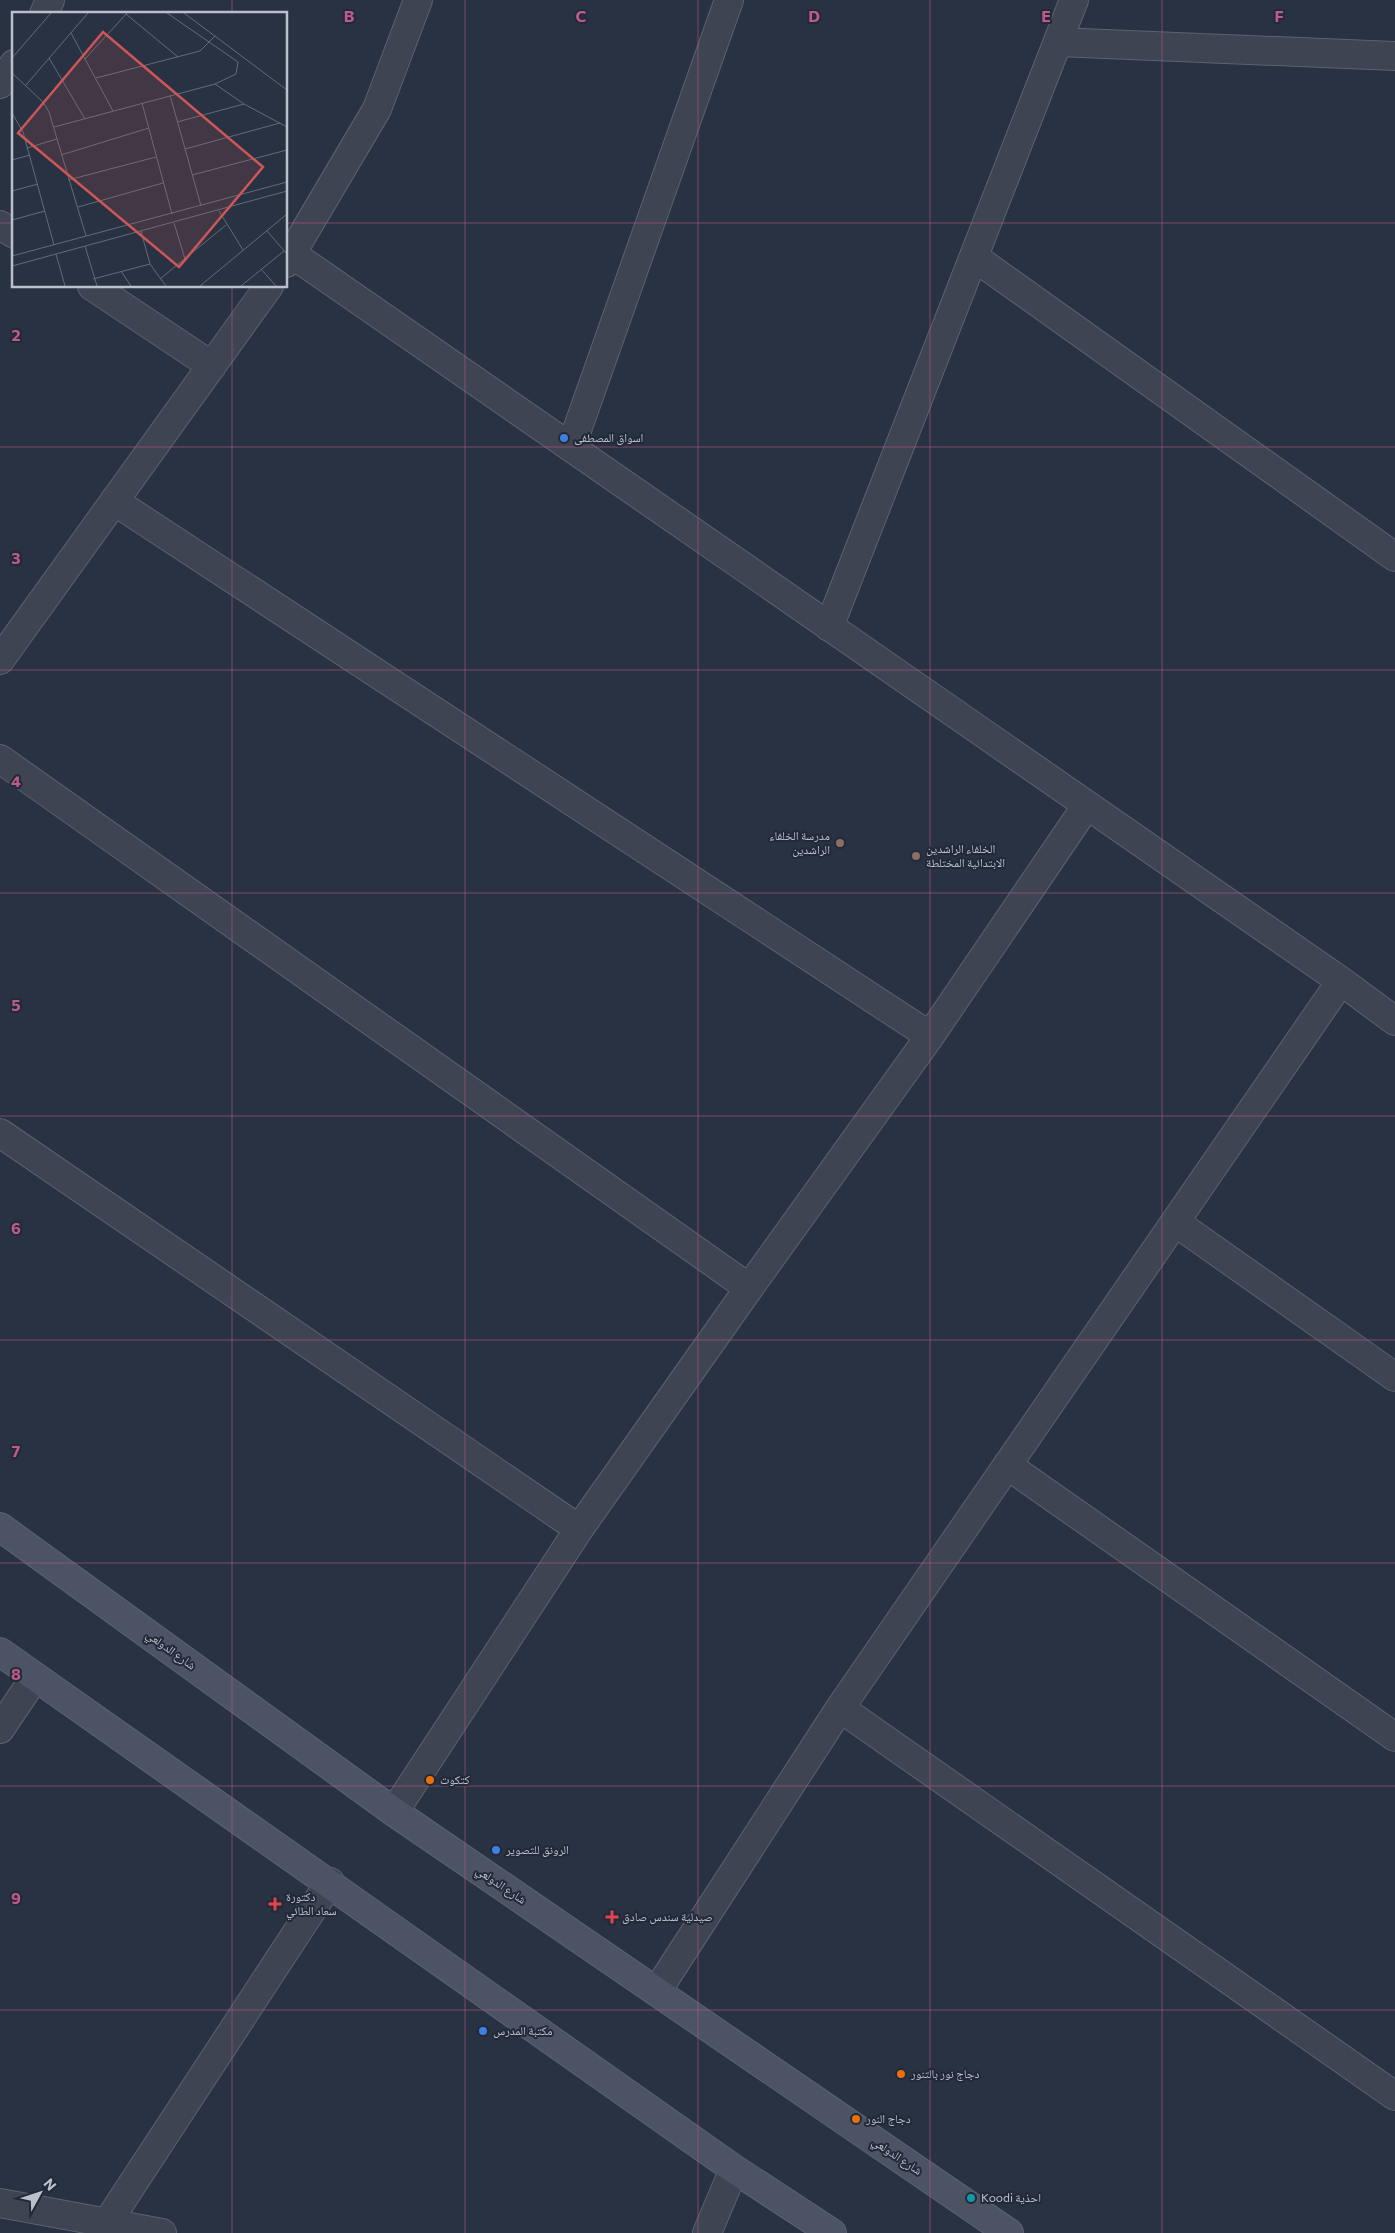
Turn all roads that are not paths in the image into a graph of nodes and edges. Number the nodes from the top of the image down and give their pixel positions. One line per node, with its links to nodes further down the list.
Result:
1 (50, 0): 5 (street)
2 (418, 0): 13 (street)
3 (729, 0): 17 (street)
4 (1074, 0): 6 (street)
5 (45, 12)
6 (1058, 42): 7 (street); 12 (street)
7 (1395, 56)
8 (12, 67): 9 (street)
9 (0, 84)
10 (0, 225): 11 (street)
11 (12, 233)
12 (974, 257): 19 (street); 20 (street)
13 (289, 259): 17 (street)
14 (95, 288): 16 (street)
15 (269, 288): 16 (street)
16 (212, 366): 18 (street)
17 (570, 448): 20 (street)
18 (114, 501): 21 (street); 26 (street)
19 (1395, 557)
20 (830, 627): 23 (street)
21 (0, 660)
22 (0, 759): 29 (street)
23 (1087, 805): 24 (street); 26 (street)
24 (1341, 981): 25 (street); 28 (street)
25 (1395, 1021)
26 (930, 1036): 29 (street)
27 (0, 1133): 33 (street)
28 (1175, 1222): 30 (street); 31 (street)
29 (749, 1288): 33 (street)
30 (1395, 1377)
31 (1007, 1466): 36 (street); 38 (street)
32 (0, 1527): 39 (main road, شارع الدولعي)
33 (579, 1529): 39 (street)
34 (0, 1652): 35 (main road)
35 (35, 1677): 37 (street); 40 (main road)
36 (840, 1708): 41 (street); 42 (street)
37 (0, 1729)
38 (1395, 1737)
39 (394, 1812): 41 (main road, شارع الدولعي)
40 (330, 1882): 43 (main road); 45 (street)
41 (657, 1991): 49 (main road, شارع الدولعي)
42 (1395, 2096)
43 (734, 2168): 47 (street); 48 (main road)
44 (0, 2203): 45 (street)
45 (107, 2223): 46 (street)
46 (162, 2233)
47 (707, 2233)
48 (832, 2233)
49 (1009, 2233)

